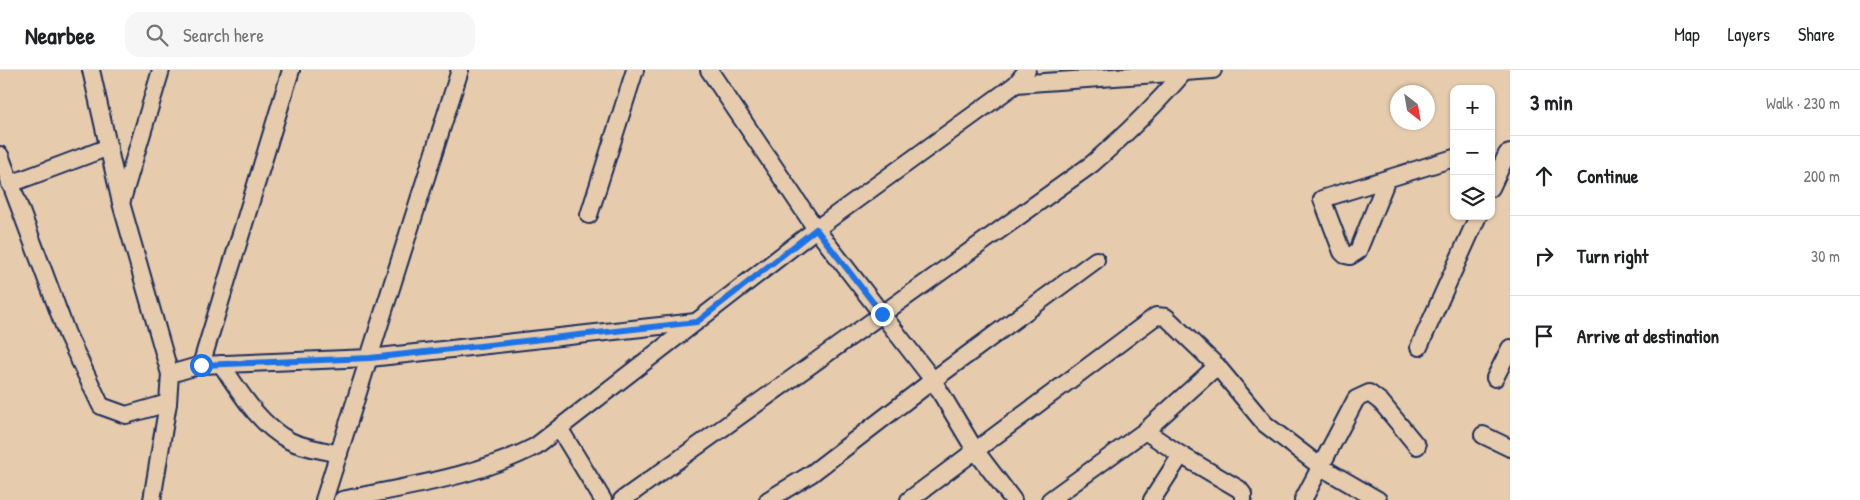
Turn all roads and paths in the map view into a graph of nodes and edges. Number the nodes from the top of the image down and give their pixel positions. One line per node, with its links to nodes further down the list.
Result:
1 (91, 70): 11 (street)
2 (161, 70): 18 (street)
3 (291, 70): 29 (street)
4 (460, 70): 27 (street)
5 (635, 70): 19 (street)
6 (709, 70): 21 (street)
7 (1027, 70): 10 (street)
8 (1213, 70): 9 (street)
9 (1184, 72): 10 (street); 23 (street)
10 (1016, 84): 21 (street)
11 (109, 147): 17 (street); 18 (street)
12 (1504, 153): 15 (street)
13 (0, 154): 17 (street)
14 (1450, 159): 16 (street)
15 (1495, 177)
16 (1387, 179): 16 (street)
17 (10, 184): 34 (street)
18 (121, 203): 31 (street)
19 (589, 215)
20 (1476, 220): 25 (street)
21 (816, 229): 23 (street); 24 (street)
22 (1096, 260): 33 (street)
23 (882, 314): 33 (street); 48 (street)
24 (697, 322): 27 (street); 35 (street)
25 (1419, 348)
26 (1510, 348): 32 (street)
27 (370, 358): 28 (street); 41 (street)
28 (221, 364): 29 (street); 41 (street)
29 (201, 365): 31 (street)
30 (1217, 366): 36 (street); 40 (street); 43 (street)
31 (170, 374): 34 (street)
32 (1495, 378)
33 (933, 380): 40 (street); 49 (street)
34 (168, 403): 44 (street)
35 (559, 428): 46 (street); 47 (street)
36 (1145, 431): 42 (street); 52 (street)
37 (1483, 435): 39 (street)
38 (1417, 446): 43 (street)
39 (1510, 448)
40 (975, 450): 50 (street); 51 (street)
41 (339, 454): 45 (street)
42 (1181, 455): 53 (street); 54 (street)
43 (1320, 467): 55 (street); 56 (street)
44 (152, 500)
45 (324, 500)
46 (342, 500)
47 (603, 500)
48 (622, 500)
49 (768, 500)
50 (909, 500)
51 (1013, 500)
52 (1050, 500)
53 (1152, 500)
54 (1243, 500)
55 (1302, 500)
56 (1378, 500)

